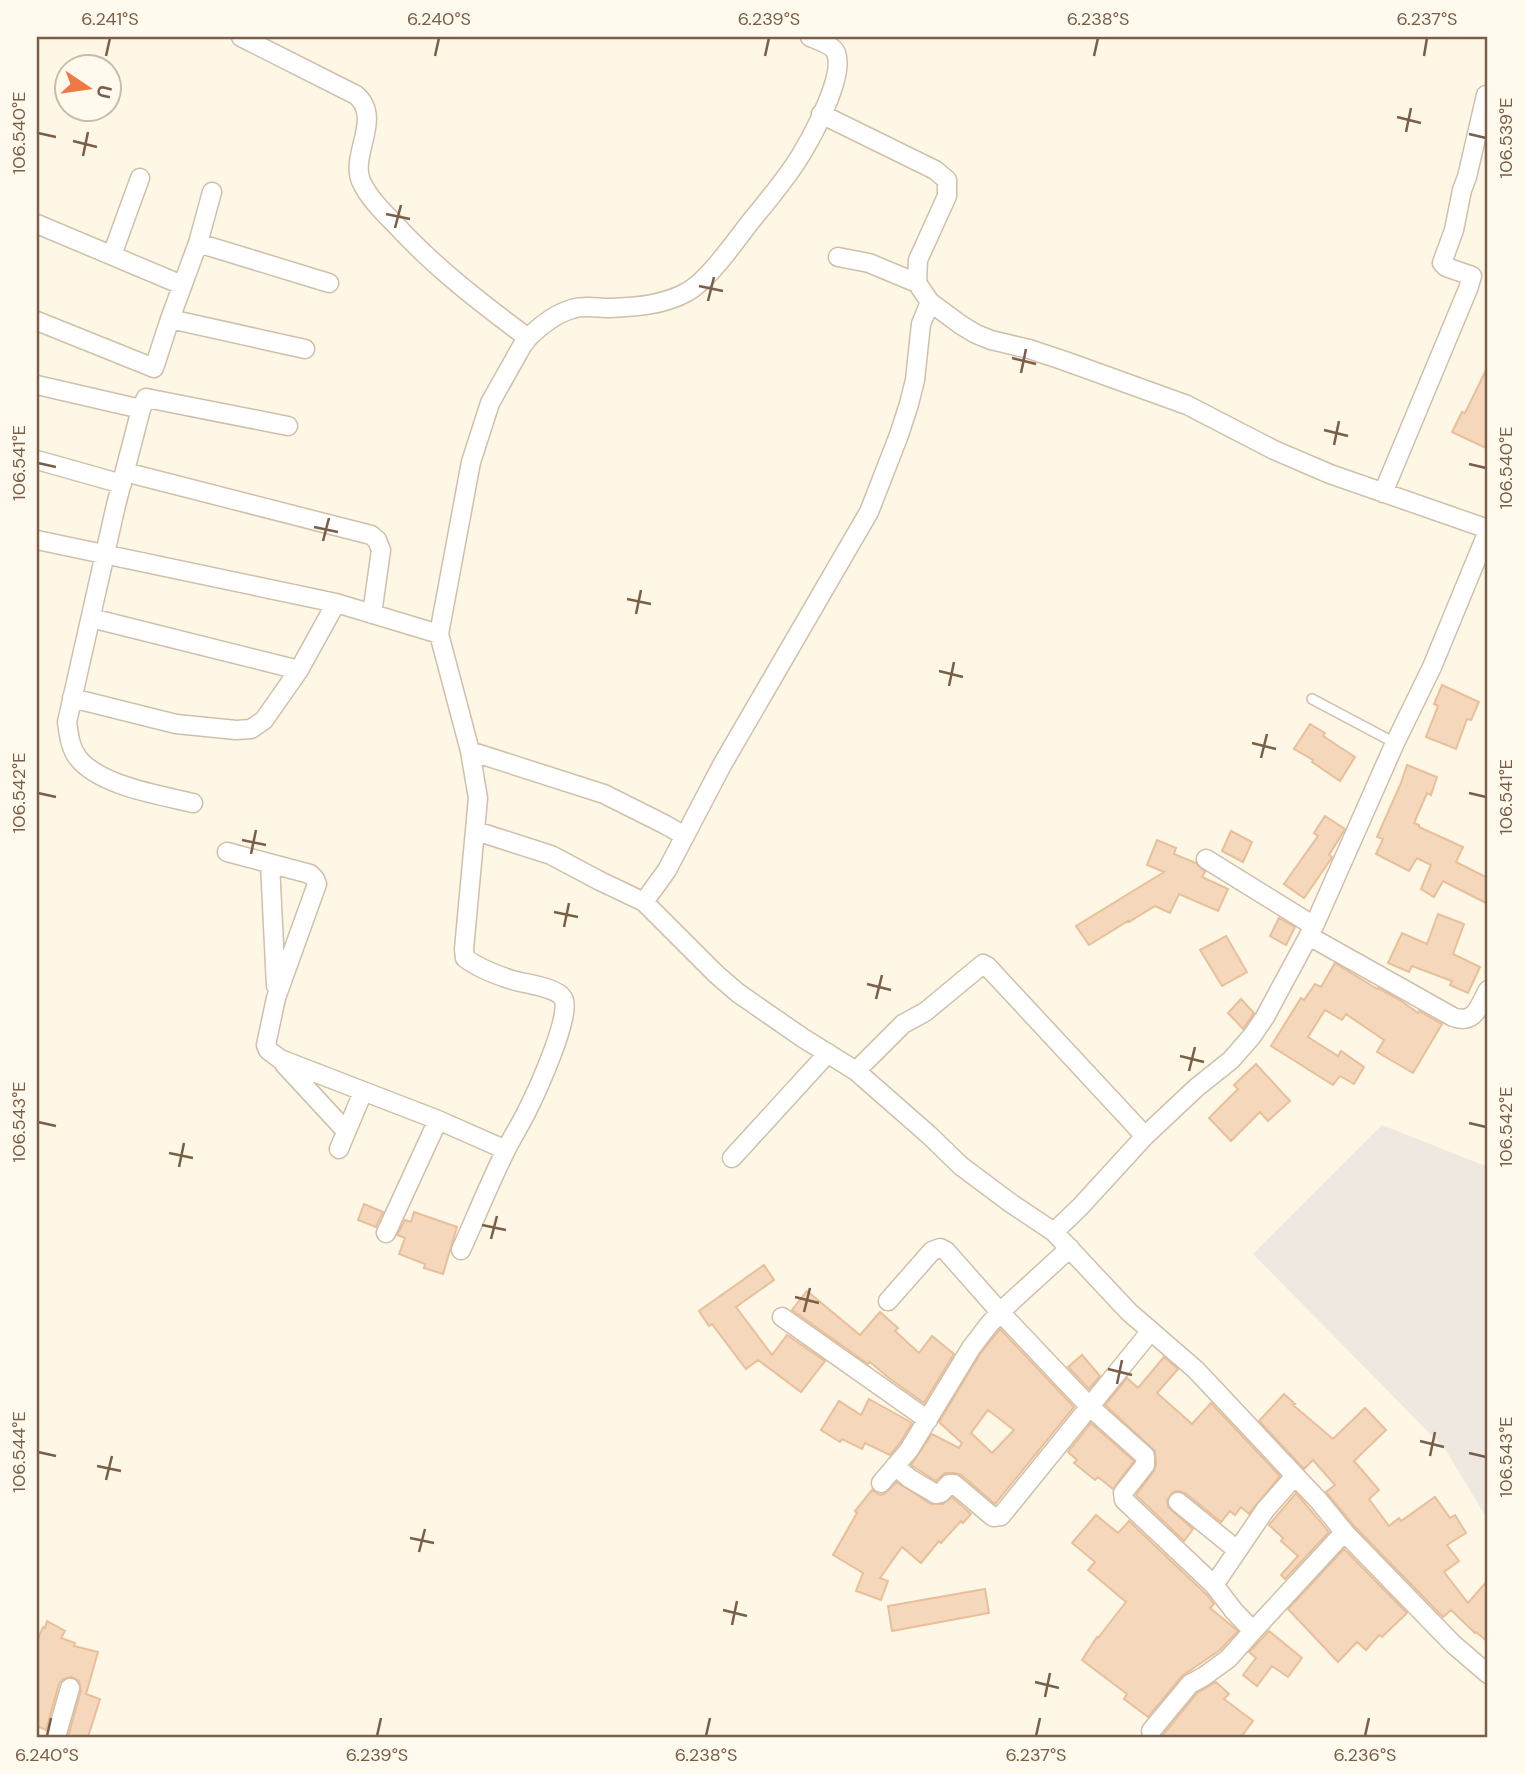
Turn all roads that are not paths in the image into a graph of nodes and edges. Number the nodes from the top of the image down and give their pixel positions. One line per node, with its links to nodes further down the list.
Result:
1 (241, 37): 3 (street)
2 (810, 37): 5 (street)
3 (273, 44): 19 (street)
4 (1486, 94): 6 (street)
5 (821, 114): 14 (street); 19 (street)
6 (1483, 134): 26 (street)
7 (140, 178): 11 (street)
8 (212, 192): 10 (street)
9 (37, 224): 11 (street)
10 (198, 243): 13 (street); 15 (street)
11 (112, 255): 15 (street)
12 (838, 257): 14 (street)
13 (329, 283)
14 (917, 283): 16 (street)
15 (182, 285): 17 (street)
16 (930, 302): 26 (street); 41 (street)
17 (170, 319): 18 (street); 20 (street)
18 (37, 321)
19 (528, 338): 33 (street)
20 (305, 349)
21 (37, 385): 22 (street)
22 (141, 409): 23 (street); 25 (street)
23 (288, 426)
24 (37, 460): 25 (street)
25 (123, 478): 29 (street); 31 (street)
26 (1383, 493): 27 (street)
27 (1488, 530): 37 (street)
28 (37, 540): 29 (street)
29 (104, 555): 30 (street); 32 (street)
30 (337, 603): 31 (street); 34 (street)
31 (372, 614): 33 (street)
32 (91, 618): 34 (street); 35 (street)
33 (439, 634): 38 (street)
34 (299, 670): 35 (street)
35 (72, 698): 39 (street)
36 (1311, 699): 37 (lane)
37 (1395, 743): 46 (street)
38 (470, 751): 40 (street); 41 (street)
39 (193, 803)
40 (476, 831): 45 (street); 57 (street)
41 (685, 836): 45 (street)
42 (227, 852): 44 (street)
43 (1206, 859): 46 (street)
44 (270, 864): 48 (street); 48 (street)
45 (644, 902): 49 (street)
46 (1312, 931): 47 (street); 55 (street)
47 (1488, 990)
48 (276, 998): 50 (street)
49 (828, 1053): 51 (street); 58 (street)
50 (280, 1059): 52 (street); 54 (street)
51 (856, 1071): 55 (street); 59 (street)
52 (363, 1092): 53 (street); 54 (street)
53 (438, 1120): 57 (street); 60 (street)
54 (346, 1131): 56 (street)
55 (1145, 1136): 59 (street)
56 (339, 1149)
57 (506, 1150): 62 (street)
58 (733, 1158)
59 (1054, 1232): 61 (street)
60 (386, 1233)
61 (1070, 1248): 64 (street); 66 (street)
62 (461, 1250)
63 (888, 1301): 64 (street)
64 (1000, 1312): 67 (street); 68 (street)
65 (782, 1317): 68 (street)
66 (1150, 1332): 67 (street); 70 (street)
67 (1090, 1406): 69 (street); 75 (street)
68 (928, 1420): 69 (street)
69 (895, 1466): 71 (street)
70 (1295, 1476): 73 (street); 74 (street)
71 (881, 1483)
72 (1178, 1502): 74 (street)
73 (1346, 1534): 76 (street); 77 (street)
74 (1237, 1550): 75 (street)
75 (1214, 1585): 76 (street)
76 (1254, 1631): 79 (street)
77 (1488, 1674)
78 (70, 1688): 80 (street)
79 (1151, 1731)
80 (56, 1737)

